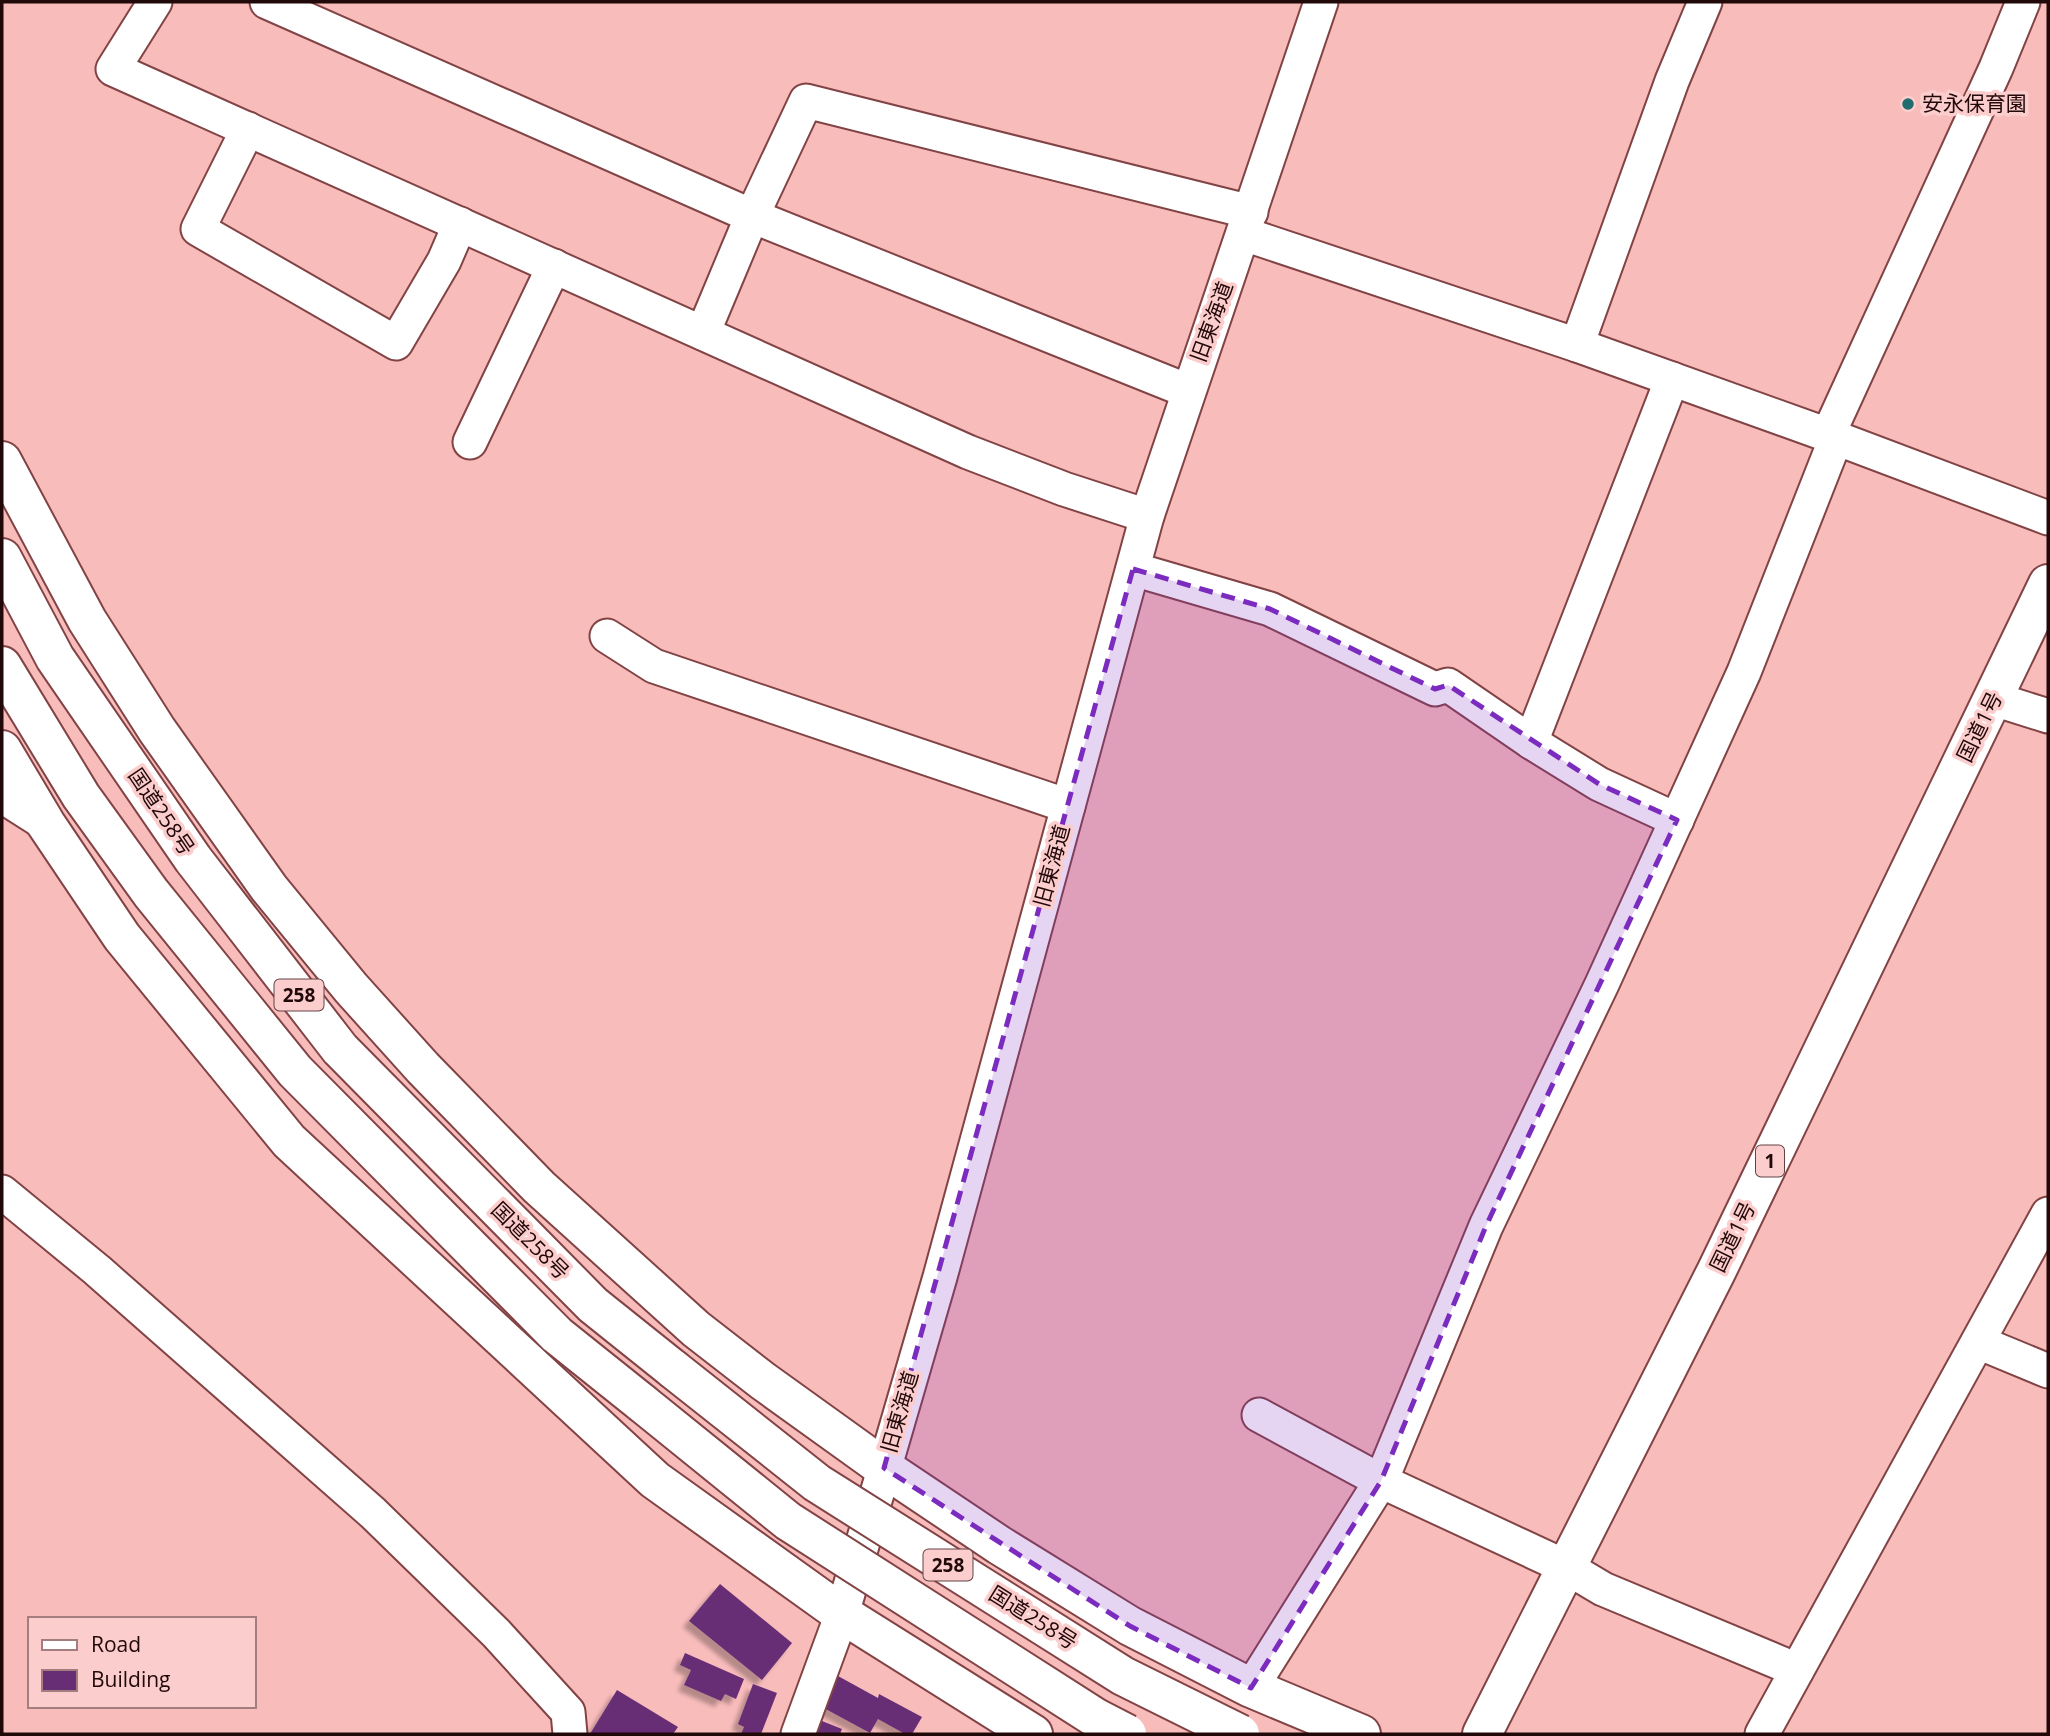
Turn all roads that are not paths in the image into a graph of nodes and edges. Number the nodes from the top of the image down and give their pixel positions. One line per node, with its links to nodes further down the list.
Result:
1 (155, 2): 6 (street)
2 (267, 2): 7 (street)
3 (1321, 2): 8 (street, 旧東海道)
4 (1706, 2): 12 (street)
5 (2023, 2): 15 (street)
6 (248, 129): 9 (street); 9 (street)
7 (752, 216): 8 (street); 11 (street); 14 (street)
8 (1247, 223): 12 (street); 14 (street, 旧東海道)
9 (460, 224): 10 (street)
10 (554, 267): 11 (street); 16 (street)
11 (704, 333): 18 (street)
12 (1577, 345): 13 (street)
13 (1672, 379): 15 (street); 27 (street)
14 (1188, 391): 18 (street, 旧東海道)
15 (1832, 436): 19 (street); 31 (street)
16 (470, 442)
17 (2, 461): 38 (highway)
18 (1147, 516): 21 (street, 旧東海道)
19 (2048, 518)
20 (2, 558): 48 (highway, 国道258号 / 258, bridge)
21 (1133, 569): 27 (street); 30 (street, 旧東海道)
22 (2048, 584): 25 (highway, 国道1号 / 1)
23 (607, 636): 30 (street)
24 (2, 666): 47 (highway, 258, bridge)
25 (1994, 699): 26 (street); 40 (highway, 国道1号 / 1)
26 (2048, 716)
27 (1531, 742): 31 (street)
28 (2, 750): 32 (highway)
29 (2, 796): 32 (street)
30 (1068, 806): 38 (street, 旧東海道)
31 (1677, 820): 39 (street)
32 (46, 824): 41 (highway)
33 (2, 1192): 44 (street)
34 (2048, 1214): 35 (street)
35 (1978, 1342): 36 (street); 42 (street)
36 (2048, 1371)
37 (1259, 1415): 39 (street)
38 (884, 1468): 41 (street, 旧東海道); 43 (highway)
39 (1381, 1481): 40 (street); 43 (street)
40 (1566, 1567): 42 (street); 50 (highway, 国道1号 / 1)
41 (842, 1614): 45 (street, 旧東海道); 46 (highway)
42 (1797, 1670): 51 (street)
43 (1251, 1688): 49 (highway)
44 (570, 1734)
45 (798, 1734)
46 (1033, 1734)
47 (1127, 1734)
48 (1240, 1734)
49 (1362, 1734)
50 (1482, 1734)
51 (1762, 1734)

